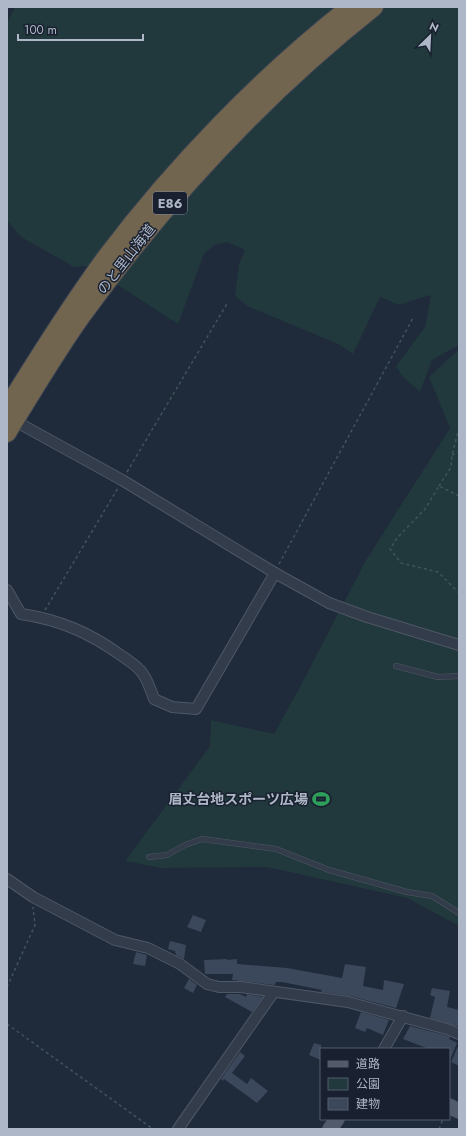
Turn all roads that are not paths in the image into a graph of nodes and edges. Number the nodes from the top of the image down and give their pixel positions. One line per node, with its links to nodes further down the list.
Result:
1 (350, 7): 3 (highway, のと里山海道 / E86)
2 (374, 7): 5 (highway, のと里山海道 / E86)
3 (7, 408)
4 (24, 426): 6 (street)
5 (7, 433)
6 (275, 573): 7 (street); 8 (street)
7 (7, 590)
8 (459, 645)
9 (396, 666): 10 (lane)
10 (459, 676)
11 (149, 858): 13 (lane)
12 (7, 879): 14 (street)
13 (459, 913)
14 (273, 993): 15 (street); 21 (street)
15 (402, 1016): 16 (street); 17 (street)
16 (459, 1034)
17 (385, 1048)
18 (450, 1106): 19 (main road)
19 (459, 1111)
20 (336, 1120): 22 (main road)
21 (178, 1129)
22 (330, 1129)

